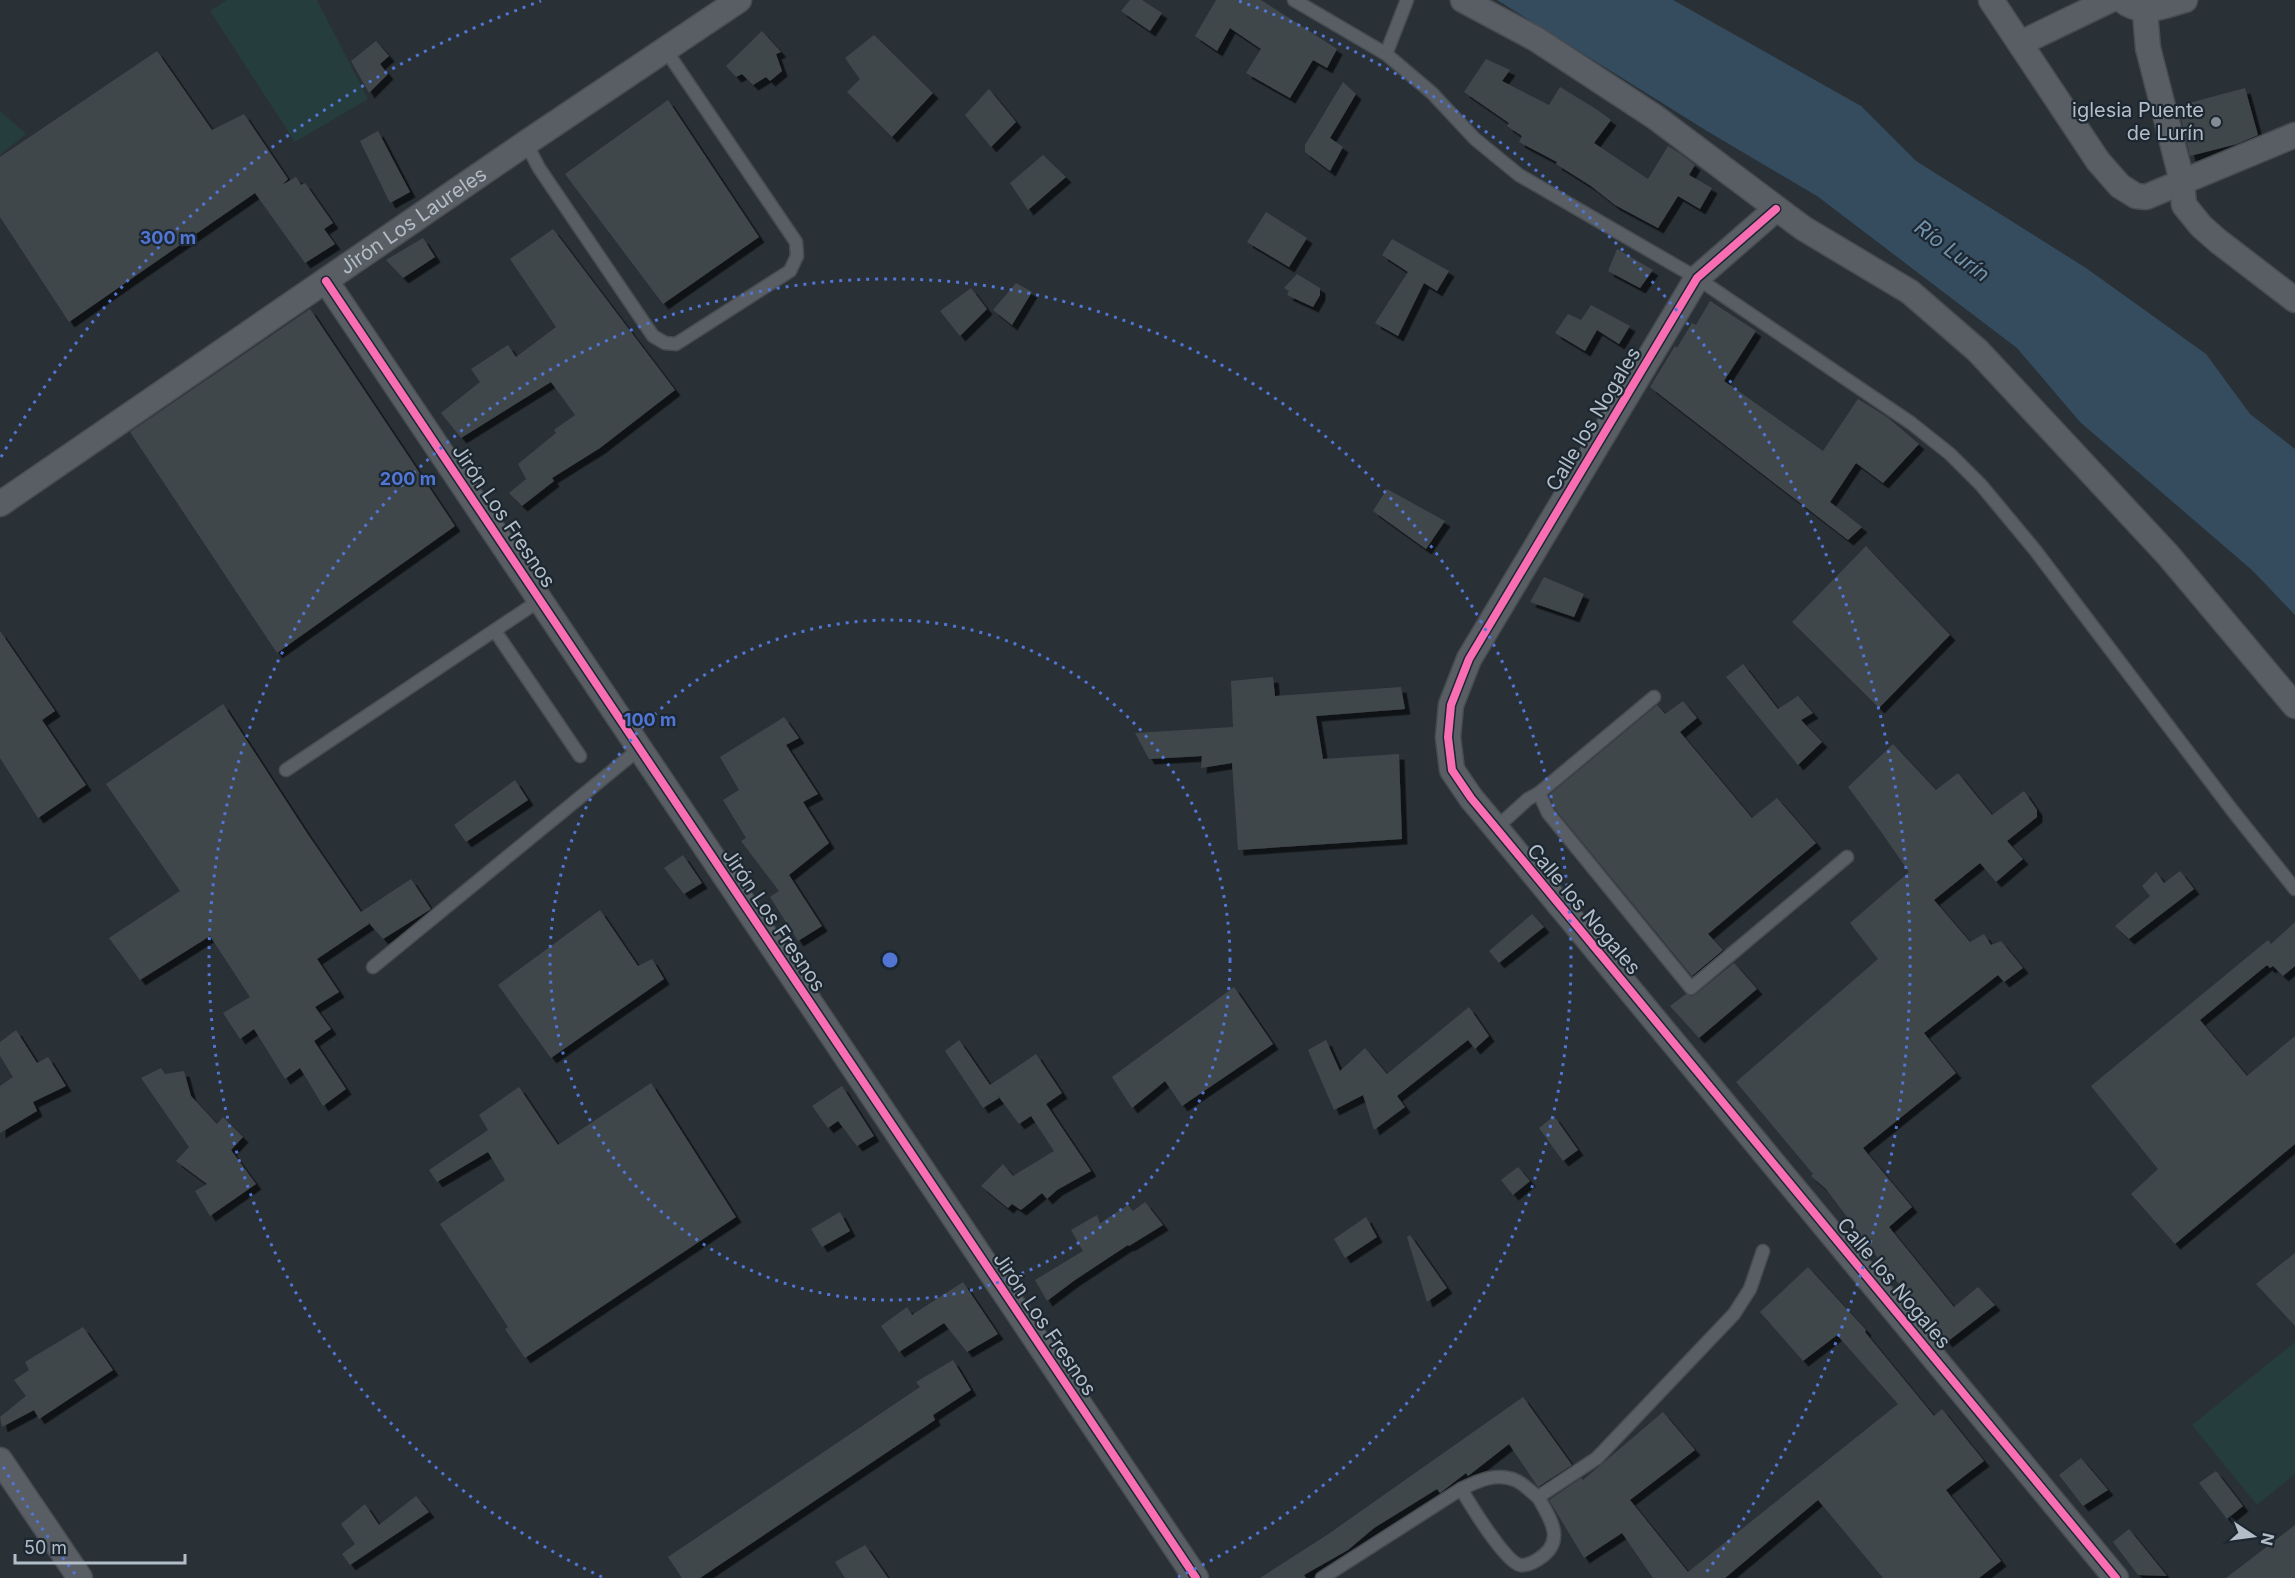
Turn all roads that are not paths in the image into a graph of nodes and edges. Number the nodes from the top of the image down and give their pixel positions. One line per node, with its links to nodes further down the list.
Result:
1 (739, 0): 11 (street, Jirón Los Laureles)
2 (1294, 0): 12 (lane)
3 (1407, 0): 12 (lane)
4 (1463, 0): 16 (street)
5 (1991, 0): 10 (street)
6 (2110, 0): 10 (street)
7 (2122, 0): 9 (street)
8 (2185, 0): 9 (street)
9 (2145, 5): 15 (street)
10 (2021, 43): 15 (street)
11 (665, 49): 14 (street, Jirón Los Laureles); 14 (lane)
12 (1386, 54): 17 (lane)
13 (2295, 135): 15 (street)
14 (526, 142): 18 (street, Jirón Los Laureles)
15 (2182, 181): 19 (street)
16 (1776, 209): 17 (street, Calle los Nogales); 24 (street)
17 (1697, 278): 29 (street, Calle los Nogales); 31 (lane)
18 (326, 281): 20 (street, Jirón Los Laureles); 21 (street, Jirón Los Fresnos)
19 (2295, 300)
20 (0, 504)
21 (540, 600): 22 (lane); 25 (street, Jirón Los Fresnos)
22 (495, 631): 26 (lane); 27 (lane)
23 (1654, 697): 28 (lane)
24 (2295, 706)
25 (639, 748): 32 (lane); 38 (street, Jirón Los Fresnos)
26 (580, 756)
27 (286, 770)
28 (1539, 793): 29 (lane); 30 (lane)
29 (1496, 828): 40 (street, Calle los Nogales)
30 (1847, 857)
31 (2295, 889)
32 (373, 967)
33 (1763, 1251): 36 (lane)
34 (0, 1460): 37 (street)
35 (1461, 1489): 36 (lane); 36 (lane); 39 (lane)
36 (1538, 1497)
37 (80, 1578)
38 (1196, 1578)
39 (1322, 1578)
40 (2116, 1578)

